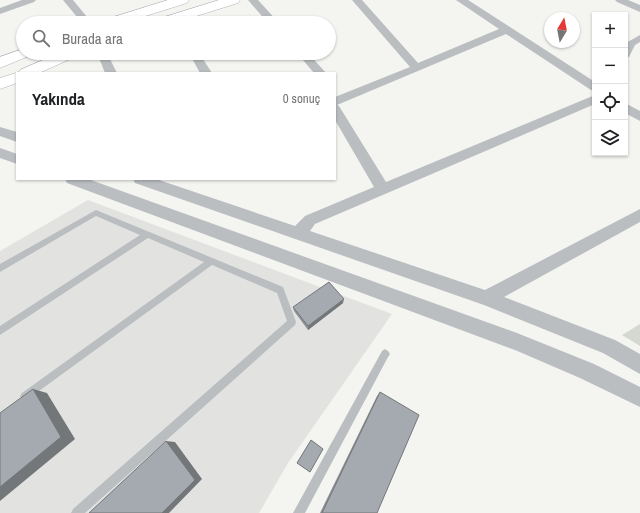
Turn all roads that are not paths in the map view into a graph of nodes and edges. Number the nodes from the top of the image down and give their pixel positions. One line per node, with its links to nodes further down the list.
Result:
1 (32, 0): 11 (street)
2 (68, 0): 12 (street)
3 (182, 0): 13 (main road)
4 (233, 0): 14 (main road)
5 (253, 0): 15 (street)
6 (357, 0): 25 (street)
7 (483, 0): 9 (street)
8 (620, 0): 10 (street)
9 (465, 2): 16 (street)
10 (640, 9)
11 (0, 11)
12 (81, 16)
13 (131, 16)
14 (186, 16)
15 (268, 16)
16 (507, 30): 25 (street); 32 (street)
17 (640, 38): 18 (street)
18 (628, 49)
19 (16, 56): 24 (main road)
20 (56, 60): 26 (main road)
21 (105, 60): 27 (street)
22 (198, 60): 28 (street)
23 (308, 60): 29 (street)
24 (0, 63)
25 (416, 67): 33 (street)
26 (28, 72)
27 (111, 72)
28 (205, 72)
29 (319, 72)
30 (16, 77): 31 (main road)
31 (0, 84)
32 (592, 85)
33 (340, 100)
34 (592, 100): 45 (street)
35 (628, 109): 37 (street)
36 (336, 111): 45 (street)
37 (640, 117)
38 (0, 131): 39 (street)
39 (16, 137)
40 (0, 153): 41 (street)
41 (16, 159)
42 (78, 180): 44 (street)
43 (148, 180): 47 (street)
44 (101, 184): 55 (street)
45 (382, 190): 47 (street)
46 (640, 215): 51 (street)
47 (298, 233): 51 (street)
48 (146, 235): 49 (lane); 50 (lane); 52 (lane)
49 (211, 262): 56 (lane); 57 (lane)
50 (0, 268)
51 (486, 298): 54 (street)
52 (0, 331)
53 (385, 354): 58 (lane)
54 (640, 365)
55 (640, 397)
56 (19, 400)
57 (77, 513)
58 (299, 513)

